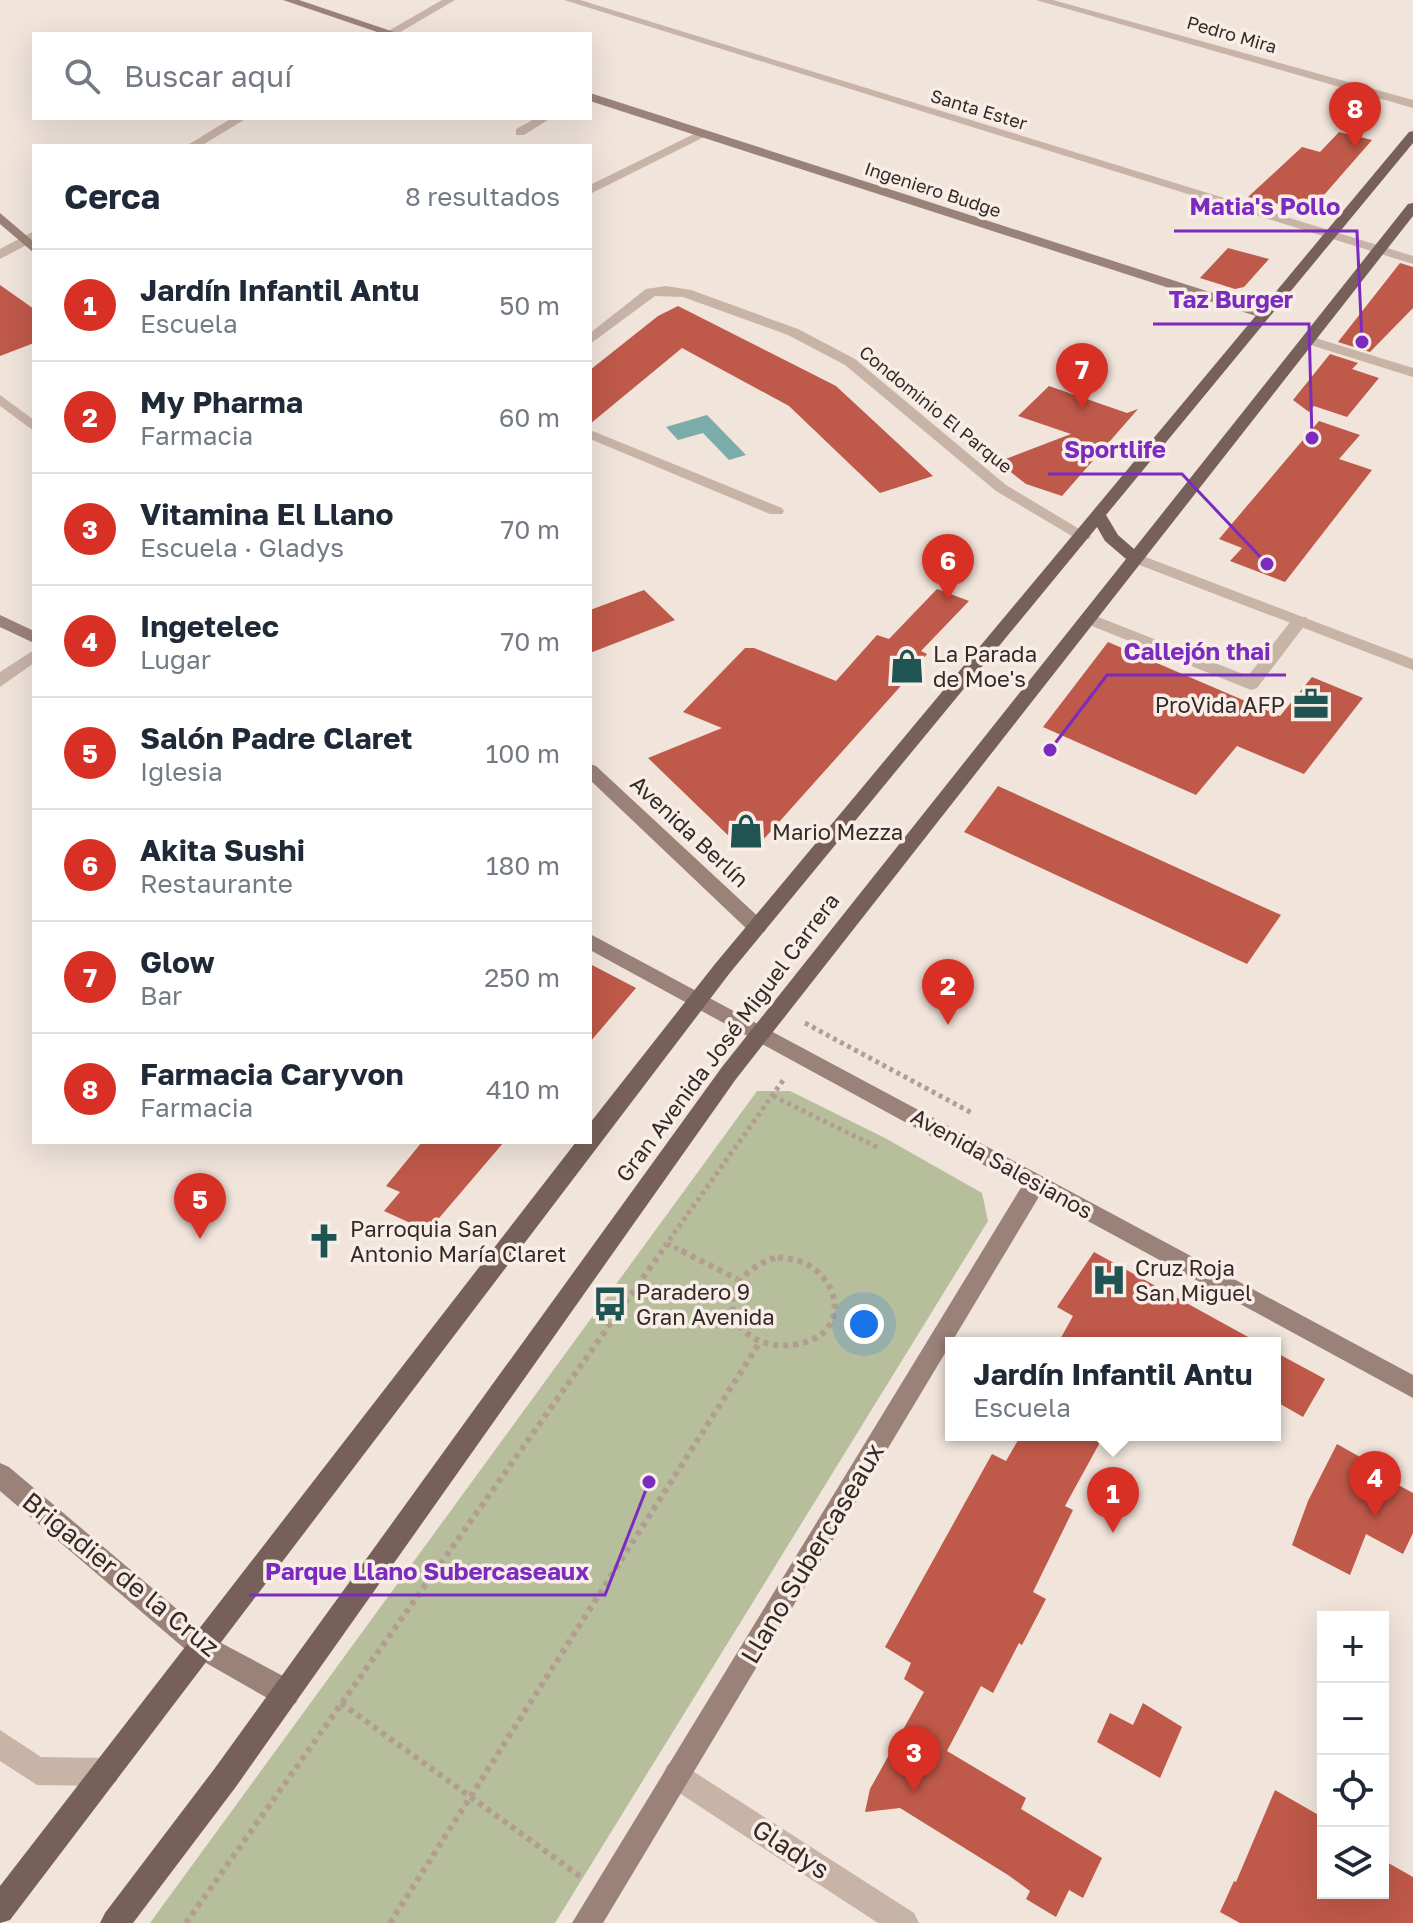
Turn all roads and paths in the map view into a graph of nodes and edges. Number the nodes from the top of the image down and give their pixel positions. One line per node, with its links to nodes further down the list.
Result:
1 (288, 0): 5 (street)
2 (450, 0): 6 (street)
3 (569, 0): 18 (street, Santa Ester)
4 (1041, 0): 8 (street, Pedro Mira)
5 (385, 32)
6 (394, 32)
7 (592, 98): 12 (street, Ingeniero Budge)
8 (1413, 104)
9 (238, 120): 14 (street)
10 (541, 120): 11 (street)
11 (520, 132)
12 (704, 134): 15 (street); 23 (street, Ingeniero Budge)
13 (1413, 135): 18 (main road, Gran Avenida José Miguel Carrera)
14 (196, 144)
15 (592, 189)
16 (1413, 207): 20 (main road, Gran Avenida José Miguel Carrera)
17 (0, 217): 19 (street)
18 (1331, 237): 20 (street, Santa Ester); 23 (main road, Gran Avenida José Miguel Carrera)
19 (31, 242): 21 (street)
20 (1379, 250): 22 (street, Santa Ester); 25 (main road, Gran Avenida José Miguel Carrera)
21 (0, 255)
22 (1413, 260)
23 (1264, 314): 31 (main road, Gran Avenida José Miguel Carrera)
24 (592, 338): 32 (street, Condominio El Parque)
25 (1309, 340): 26 (street); 33 (main road, Gran Avenida José Miguel Carrera)
26 (1413, 373)
27 (0, 399): 28 (street)
28 (32, 425)
29 (592, 435): 30 (street)
30 (776, 511)
31 (1099, 516): 32 (main road, Gran Avenida José Miguel Carrera); 33 (main road)
32 (1083, 536): 42 (main road, Gran Avenida José Miguel Carrera)
33 (1135, 558): 34 (main road, Gran Avenida José Miguel Carrera); 36 (street)
34 (1088, 618): 36 (street); 45 (main road, Gran Avenida José Miguel Carrera)
35 (0, 620): 37 (street)
36 (1300, 621): 39 (street)
37 (32, 637)
38 (32, 657): 40 (street)
39 (1413, 665)
40 (0, 681)
41 (592, 772): 42 (street, Avenida Berlín)
42 (757, 927): 44 (main road, Gran Avenida José Miguel Carrera)
43 (592, 942): 44 (street, Avenida Salesianos)
44 (697, 1000): 45 (street, Avenida Salesianos); 46 (main road, Gran Avenida José Miguel Carrera)
45 (762, 1033): 49 (street, Avenida Salesianos); 56 (main road, Gran Avenida José Miguel Carrera)
46 (592, 1136)
47 (586, 1144): 55 (main road, Gran Avenida José Miguel Carrera)
48 (879, 1148): 50 (path)
49 (1036, 1182): 53 (street, Avenida Salesianos); 60 (street, Llano Subercaseaux)
50 (667, 1244): 51 (path); 57 (path)
51 (737, 1279): 52 (path); 52 (path)
52 (760, 1342): 61 (path)
53 (1413, 1387)
54 (0, 1475): 55 (street, Brigadier de la Cruz)
55 (201, 1646): 56 (street, Brigadier de la Cruz); 59 (main road, Gran Avenida José Miguel Carrera)
56 (286, 1693): 64 (main road, Gran Avenida José Miguel Carrera)
57 (341, 1703): 61 (path); 65 (path)
58 (0, 1744): 59 (street)
59 (106, 1772): 63 (main road, Gran Avenida José Miguel Carrera)
60 (677, 1775): 62 (street, Llano Subercaseaux); 68 (street, Gladys)
61 (473, 1797): 62 (path); 66 (path)
62 (604, 1894): 67 (street, Llano Subercaseaux)
63 (0, 1910)
64 (115, 1923)
65 (186, 1923)
66 (390, 1923)
67 (587, 1923)
68 (904, 1923)

